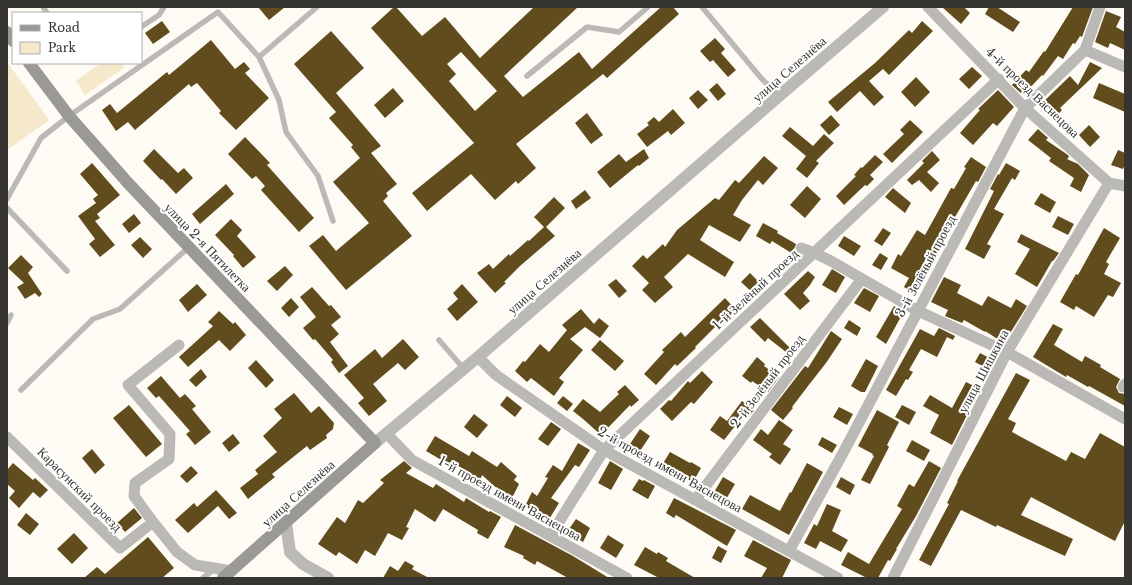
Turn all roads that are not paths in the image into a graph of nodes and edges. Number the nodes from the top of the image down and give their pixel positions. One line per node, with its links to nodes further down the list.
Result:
1 (164, 7): 8 (lane)
2 (317, 7): 10 (lane)
3 (648, 7): 13 (lane)
4 (702, 7): 15 (lane)
5 (883, 7): 15 (street, улица Селезнёва)
6 (928, 7): 14 (street, 4-й проезд Васнецова)
7 (1100, 7): 9 (street, 3-й Зелёный проезд)
8 (142, 26)
9 (1085, 50): 12 (street); 16 (street, 3-й Зелёный проезд)
10 (259, 56): 17 (lane); 22 (lane)
11 (30, 64): 17 (main road, улица 2-я Пятилетка)
12 (1125, 67)
13 (527, 76)
14 (999, 79): 16 (street, 4-й проезд Васнецова); 25 (street, 1-й Зелёный проезд)
15 (779, 96): 34 (street, улица Селезнёва)
16 (1025, 108): 18 (street, 4-й проезд Васнецова); 28 (street, 3-й Зелёный проезд)
17 (69, 116): 20 (lane); 23 (main road, улица 2-я Пятилетка)
18 (1109, 183): 19 (street); 33 (street, улица Шишкина)
19 (1125, 186)
20 (7, 200)
21 (7, 208): 26 (lane)
22 (333, 221)
23 (189, 247): 36 (lane); 40 (main road, улица 2-я Пятилетка)
24 (801, 248): 25 (street)
25 (815, 252): 27 (street); 41 (street, 1-й Зелёный проезд)
26 (67, 271)
27 (862, 280): 28 (street); 42 (street, 2-й Зелёный проезд)
28 (918, 310): 33 (street); 46 (street, 3-й Зелёный проезд)
29 (11, 315): 30 (lane)
30 (7, 323)
31 (439, 340): 35 (lane)
32 (179, 345): 43 (street)
33 (1007, 352): 37 (street); 53 (street, улица Шишкина)
34 (478, 357): 35 (street, улица Селезнёва); 41 (street, 2-й проезд имени Васнецова)
35 (464, 369): 38 (street, улица Селезнёва)
36 (21, 390)
37 (1125, 419)
38 (387, 434): 40 (street, улица Селезнёва); 45 (street, 1-й проезд имени Васнецова)
39 (7, 437): 43 (street, Карасунский проезд)
40 (375, 443): 44 (main road, улица Селезнёва)
41 (604, 450): 42 (street, 2-й проезд имени Васнецова); 45 (street, 1-й Зелёный проезд)
42 (694, 500): 46 (street, 2-й проезд имени Васнецова)
43 (153, 522): 47 (street)
44 (286, 523): 48 (main road, улица Селезнёва); 50 (street)
45 (550, 536): 51 (street, 1-й проезд имени Васнецова)
46 (789, 551): 52 (street, 2-й проезд имени Васнецова)
47 (214, 568): 48 (street); 49 (lane)
48 (228, 574)
49 (203, 578)
50 (328, 578)
51 (627, 578)
52 (838, 578)
53 (893, 578)

